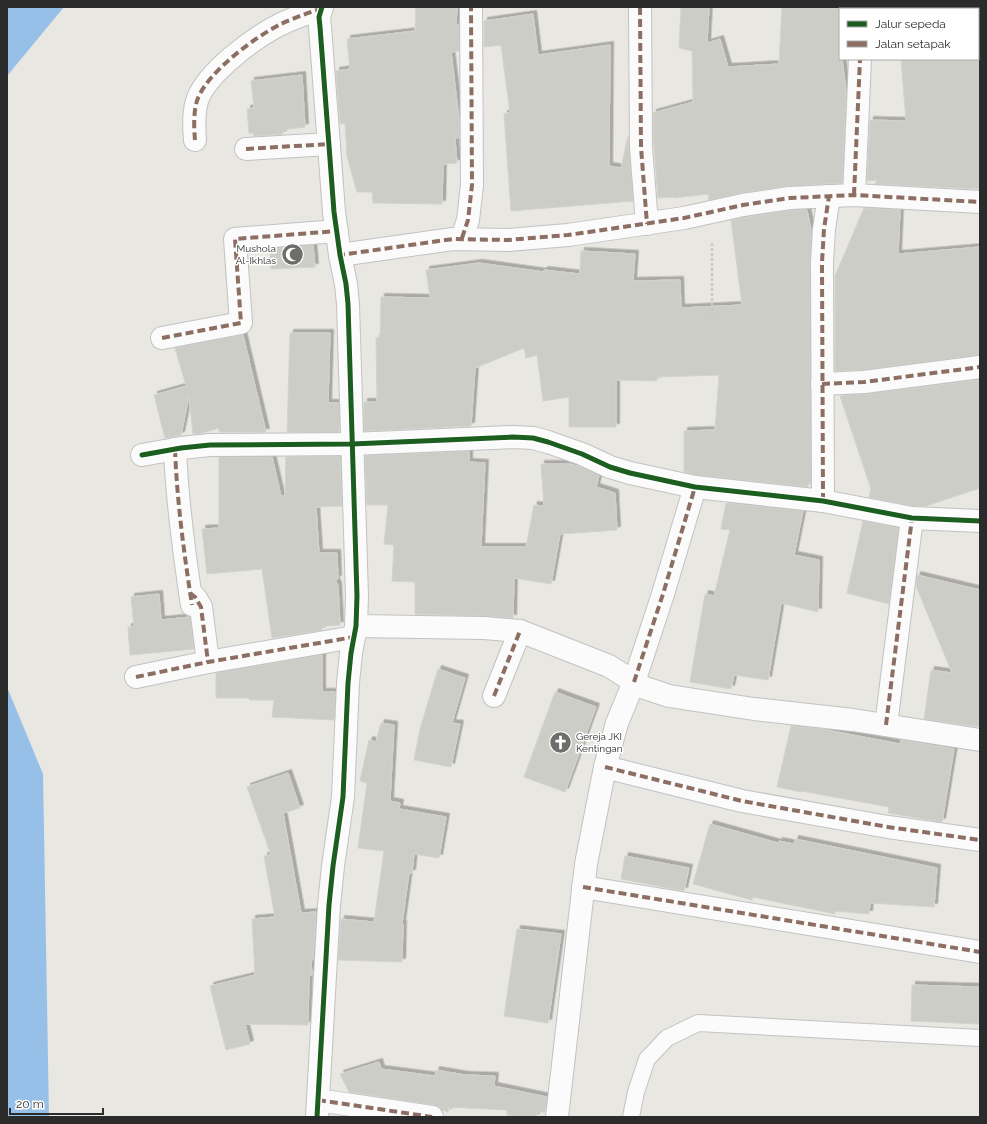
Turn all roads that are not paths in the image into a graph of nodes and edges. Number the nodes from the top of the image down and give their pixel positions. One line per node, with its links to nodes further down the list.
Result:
1 (470, 7): 13 (street)
2 (640, 7): 11 (street)
3 (321, 8): 5 (street); 6 (street)
4 (860, 60): 8 (street)
5 (195, 140)
6 (329, 144): 7 (street); 12 (street)
7 (246, 149)
8 (854, 195): 9 (street); 10 (street)
9 (829, 196): 11 (street); 17 (street)
10 (980, 202)
11 (647, 224): 13 (street)
12 (337, 232): 14 (street); 15 (street)
13 (462, 238): 14 (street)
14 (340, 255): 18 (street)
15 (162, 338)
16 (980, 367): 17 (street)
17 (822, 384): 22 (street)
18 (352, 444): 19 (street); 21 (street); 26 (street)
19 (175, 449): 20 (street); 27 (street)
20 (142, 455)
21 (695, 487): 22 (street); 29 (street)
22 (823, 501): 23 (street)
23 (912, 518): 24 (street); 31 (street)
24 (980, 521)
25 (520, 631): 26 (street); 29 (street); 30 (street)
26 (355, 632): 27 (street); 38 (street)
27 (208, 662): 28 (street)
28 (136, 676)
29 (634, 682): 31 (street); 33 (street)
30 (494, 696)
31 (886, 725): 32 (street)
32 (980, 740)
33 (605, 767): 34 (street); 35 (street)
34 (980, 840)
35 (583, 887): 36 (street); 40 (street)
36 (980, 952)
37 (980, 1038): 41 (lane)
38 (318, 1109): 39 (street)
39 (432, 1117)
40 (557, 1117)
41 (631, 1117)

